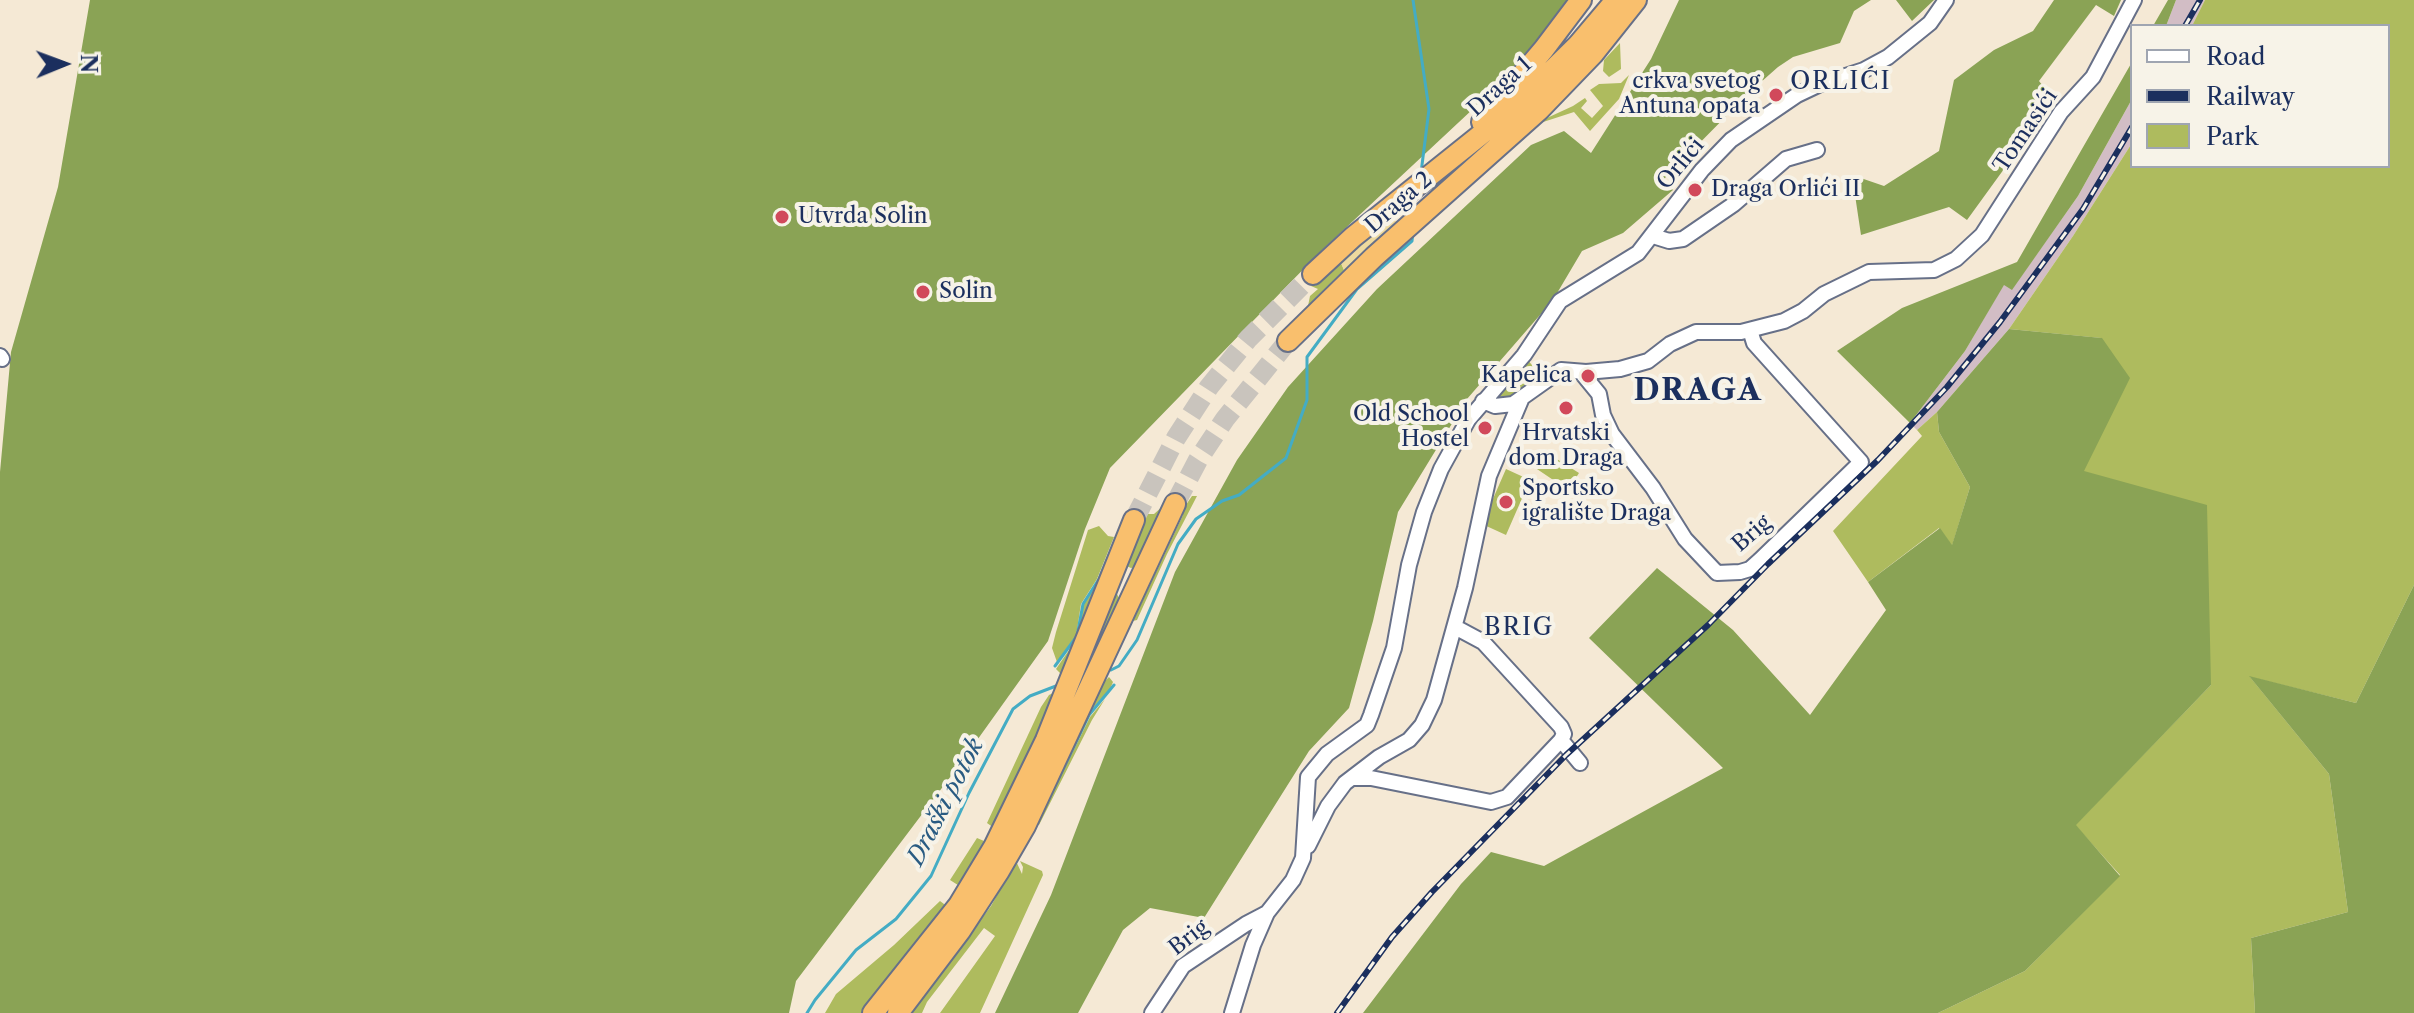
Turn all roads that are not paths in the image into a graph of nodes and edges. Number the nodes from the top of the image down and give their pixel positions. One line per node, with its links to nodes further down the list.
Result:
1 (1581, 0): 9 (highway)
2 (1616, 0): 9 (highway, Draga 1)
3 (1636, 0): 7 (highway)
4 (1646, 0): 7 (highway)
5 (1946, 0): 10 (street, Orlići)
6 (2134, 0): 11 (street, Tomasići)
7 (1614, 35): 14 (highway, Draga 2)
8 (1817, 150): 10 (street)
9 (1402, 194): 12 (highway)
10 (1653, 236): 17 (street, Orlići)
11 (1934, 270): 13 (street, Brig)
12 (1313, 274)
13 (1750, 330): 15 (street, Brig); 15 (street, Brig)
14 (1288, 341)
15 (1581, 372): 16 (street, Brig)
16 (1521, 400): 17 (street); 20 (street, Brig)
17 (1483, 401): 24 (street, Brig)
18 (1175, 504): 27 (highway)
19 (1134, 520): 26 (highway)
20 (1455, 627): 21 (street); 23 (street, Brig)
21 (1561, 740): 22 (street); 23 (street)
22 (1580, 763)
23 (1353, 778): 24 (street, Brig)
24 (1305, 851): 25 (street, Brig)
25 (1267, 913): 28 (street, Brig); 29 (street, Brig)
26 (873, 1013)
27 (898, 1013)
28 (1152, 1013)
29 (1232, 1013)

